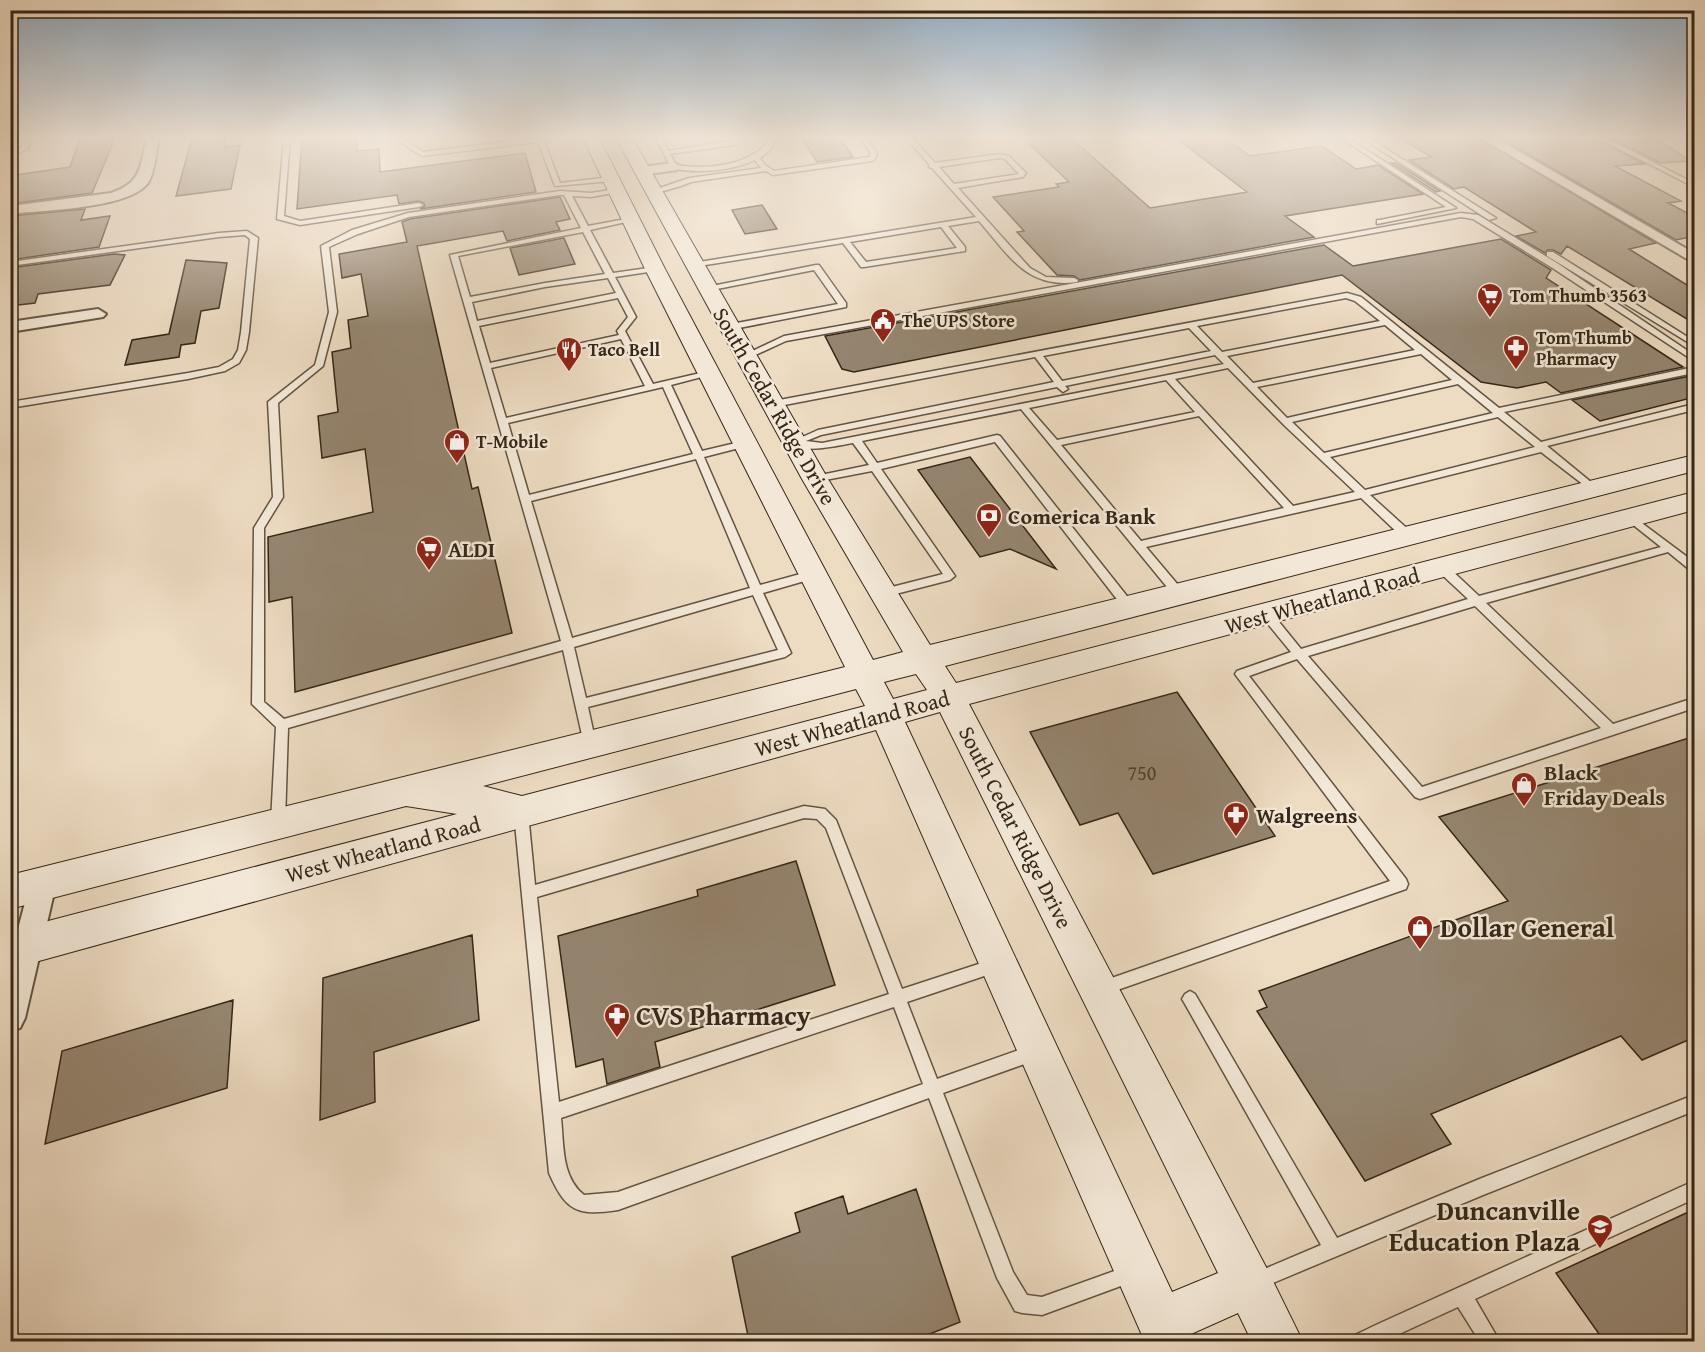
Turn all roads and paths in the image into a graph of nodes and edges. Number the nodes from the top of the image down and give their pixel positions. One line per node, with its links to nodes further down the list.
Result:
1 (81, 201): 12 (street)
2 (281, 201): 3 (lane)
3 (448, 201)
4 (513, 201): 94 (lane)
5 (571, 201): 16 (lane)
6 (622, 201): 14 (main road, South Cedar Ridge Drive)
7 (658, 201): 20 (main road, South Cedar Ridge Drive)
8 (964, 201): 13 (lane)
9 (1441, 201): 13 (lane)
10 (1466, 201): 33 (lane)
11 (1595, 201): 18 (street)
12 (10, 210)
13 (981, 219): 15 (lane)
14 (631, 220): 16 (lane); 21 (main road, South Cedar Ridge Drive)
15 (943, 225): 17 (lane); 17 (lane)
16 (588, 229): 22 (lane); 25 (lane)
17 (845, 241): 20 (lane)
18 (1695, 259)
19 (10, 264): 51 (lane)
20 (693, 265): 21 (main road); 23 (main road, South Cedar Ridge Drive)
21 (655, 269): 22 (lane); 42 (main road, South Cedar Ridge Drive)
22 (609, 275): 24 (lane); 25 (lane)
23 (707, 289): 31 (main road, South Cedar Ridge Drive); 31 (lane)
24 (620, 295): 28 (lane); 32 (lane)
25 (467, 300): 28 (lane)
26 (98, 314): 30 (street)
27 (1386, 322): 29 (lane); 34 (lane); 35 (lane)
28 (474, 324): 40 (lane)
29 (1190, 324): 35 (lane); 36 (lane)
30 (10, 327)
31 (729, 327): 37 (main road, South Cedar Ridge Drive)
32 (624, 336): 40 (lane); 48 (lane)
33 (1695, 344)
34 (1422, 351): 44 (lane); 47 (lane)
35 (1218, 353): 39 (lane); 46 (lane)
36 (1037, 354): 46 (lane); 50 (lane)
37 (746, 356): 38 (lane); 50 (main road, South Cedar Ridge Drive)
38 (1695, 359)
39 (1230, 365): 43 (lane); 47 (lane)
40 (486, 366): 57 (lane)
41 (1695, 370): 54 (lane)
42 (709, 375): 45 (lane); 60 (main road, South Cedar Ridge Drive)
43 (1170, 379): 49 (lane); 55 (lane)
44 (1459, 381): 54 (lane); 56 (lane)
45 (666, 384): 48 (lane); 63 (lane)
46 (1060, 384): 49 (lane); 59 (lane)
47 (1251, 386): 56 (lane)
48 (651, 388): 57 (lane)
49 (1071, 398): 52 (lane)
50 (774, 404): 59 (main road, South Cedar Ridge Drive)
51 (10, 405)
52 (1024, 407): 58 (lane); 61 (lane)
53 (1695, 407): 62 (lane)
54 (1498, 412): 62 (lane); 64 (lane)
55 (1202, 413): 61 (lane); 72 (lane)
56 (1286, 421): 64 (lane)
57 (502, 422): 70 (lane)
58 (856, 440): 59 (lane); 66 (lane)
59 (794, 442): 60 (main road); 67 (main road, South Cedar Ridge Drive)
60 (744, 444): 63 (lane); 79 (main road, South Cedar Ridge Drive)
61 (1054, 444): 75 (lane)
62 (1541, 447): 68 (lane); 69 (lane)
63 (701, 456): 70 (lane); 80 (lane)
64 (1323, 456): 69 (lane)
65 (1695, 463): 68 (main road, West Wheatland Road)
66 (875, 467): 67 (lane); 81 (lane); 84 (lane)
67 (815, 479): 81 (main road, South Cedar Ridge Drive)
68 (1593, 489): 74 (main road, West Wheatland Road)
69 (1362, 494): 72 (lane); 74 (lane)
70 (525, 499): 86 (lane)
71 (1695, 501): 73 (main road, West Wheatland Road)
72 (1291, 510): 75 (lane)
73 (1631, 518): 76 (lane); 78 (main road, West Wheatland Road)
74 (1408, 536): 78 (main road); 82 (main road, West Wheatland Road)
75 (1138, 545): 82 (lane)
76 (1669, 548): 77 (lane); 83 (lane)
77 (1695, 567)
78 (1443, 568): 83 (lane); 85 (main road, West Wheatland Road)
79 (811, 575): 80 (lane); 89 (main road, South Cedar Ridge Drive)
80 (756, 591): 86 (lane); 92 (lane)
81 (884, 593): 88 (main road, South Cedar Ridge Drive)
82 (1180, 595): 84 (main road, West Wheatland Road)
83 (1477, 601): 87 (lane); 95 (lane)
84 (1130, 608): 88 (main road, West Wheatland Road)
85 (1267, 615): 87 (lane); 90 (main road, West Wheatland Road)
86 (568, 646): 92 (lane); 94 (lane)
87 (1299, 654): 95 (lane); 104 (lane)
88 (924, 660): 89 (main road, West Wheatland Road); 90 (main road, South Cedar Ridge Drive)
89 (862, 675): 93 (main road, South Cedar Ridge Drive); 96 (main road, West Wheatland Road)
90 (949, 697): 93 (main road, West Wheatland Road); 104 (main road, South Cedar Ridge Drive)
91 (1695, 703): 95 (lane)
92 (582, 704): 96 (lane)
93 (885, 714): 98 (main road, West Wheatland Road); 103 (main road, South Cedar Ridge Drive)
94 (282, 725): 99 (lane)
95 (1612, 731)
96 (590, 744): 97 (main road, West Wheatland Road)
97 (402, 792): 98 (main road); 99 (main road, West Wheatland Road)
98 (521, 812): 101 (lane); 102 (main road, West Wheatland Road)
99 (278, 824): 100 (main road, West Wheatland Road)
100 (27, 888): 102 (street)
101 (529, 893): 105 (lane); 111 (lane)
102 (20, 947): 107 (street)
103 (999, 964): 105 (lane); 108 (main road, South Cedar Ridge Drive)
104 (1099, 990): 115 (main road, South Cedar Ridge Drive)
105 (899, 998): 109 (lane); 111 (lane)
106 (1190, 999): 113 (lane)
107 (10, 1018)
108 (1038, 1051): 109 (lane); 114 (main road, South Cedar Ridge Drive)
109 (934, 1088): 111 (lane); 114 (lane)
110 (1695, 1103): 113 (lane)
111 (552, 1113)
112 (1695, 1190): 116 (lane)
113 (1333, 1249): 115 (lane)
114 (1138, 1271): 117 (main road, South Cedar Ridge Drive)
115 (1249, 1284): 117 (main road); 119 (main road, South Cedar Ridge Drive)
116 (1462, 1296): 118 (lane); 121 (lane)
117 (1168, 1336)
118 (1388, 1336): 120 (lane)
119 (1278, 1341)
120 (1362, 1341)
121 (1491, 1341)

